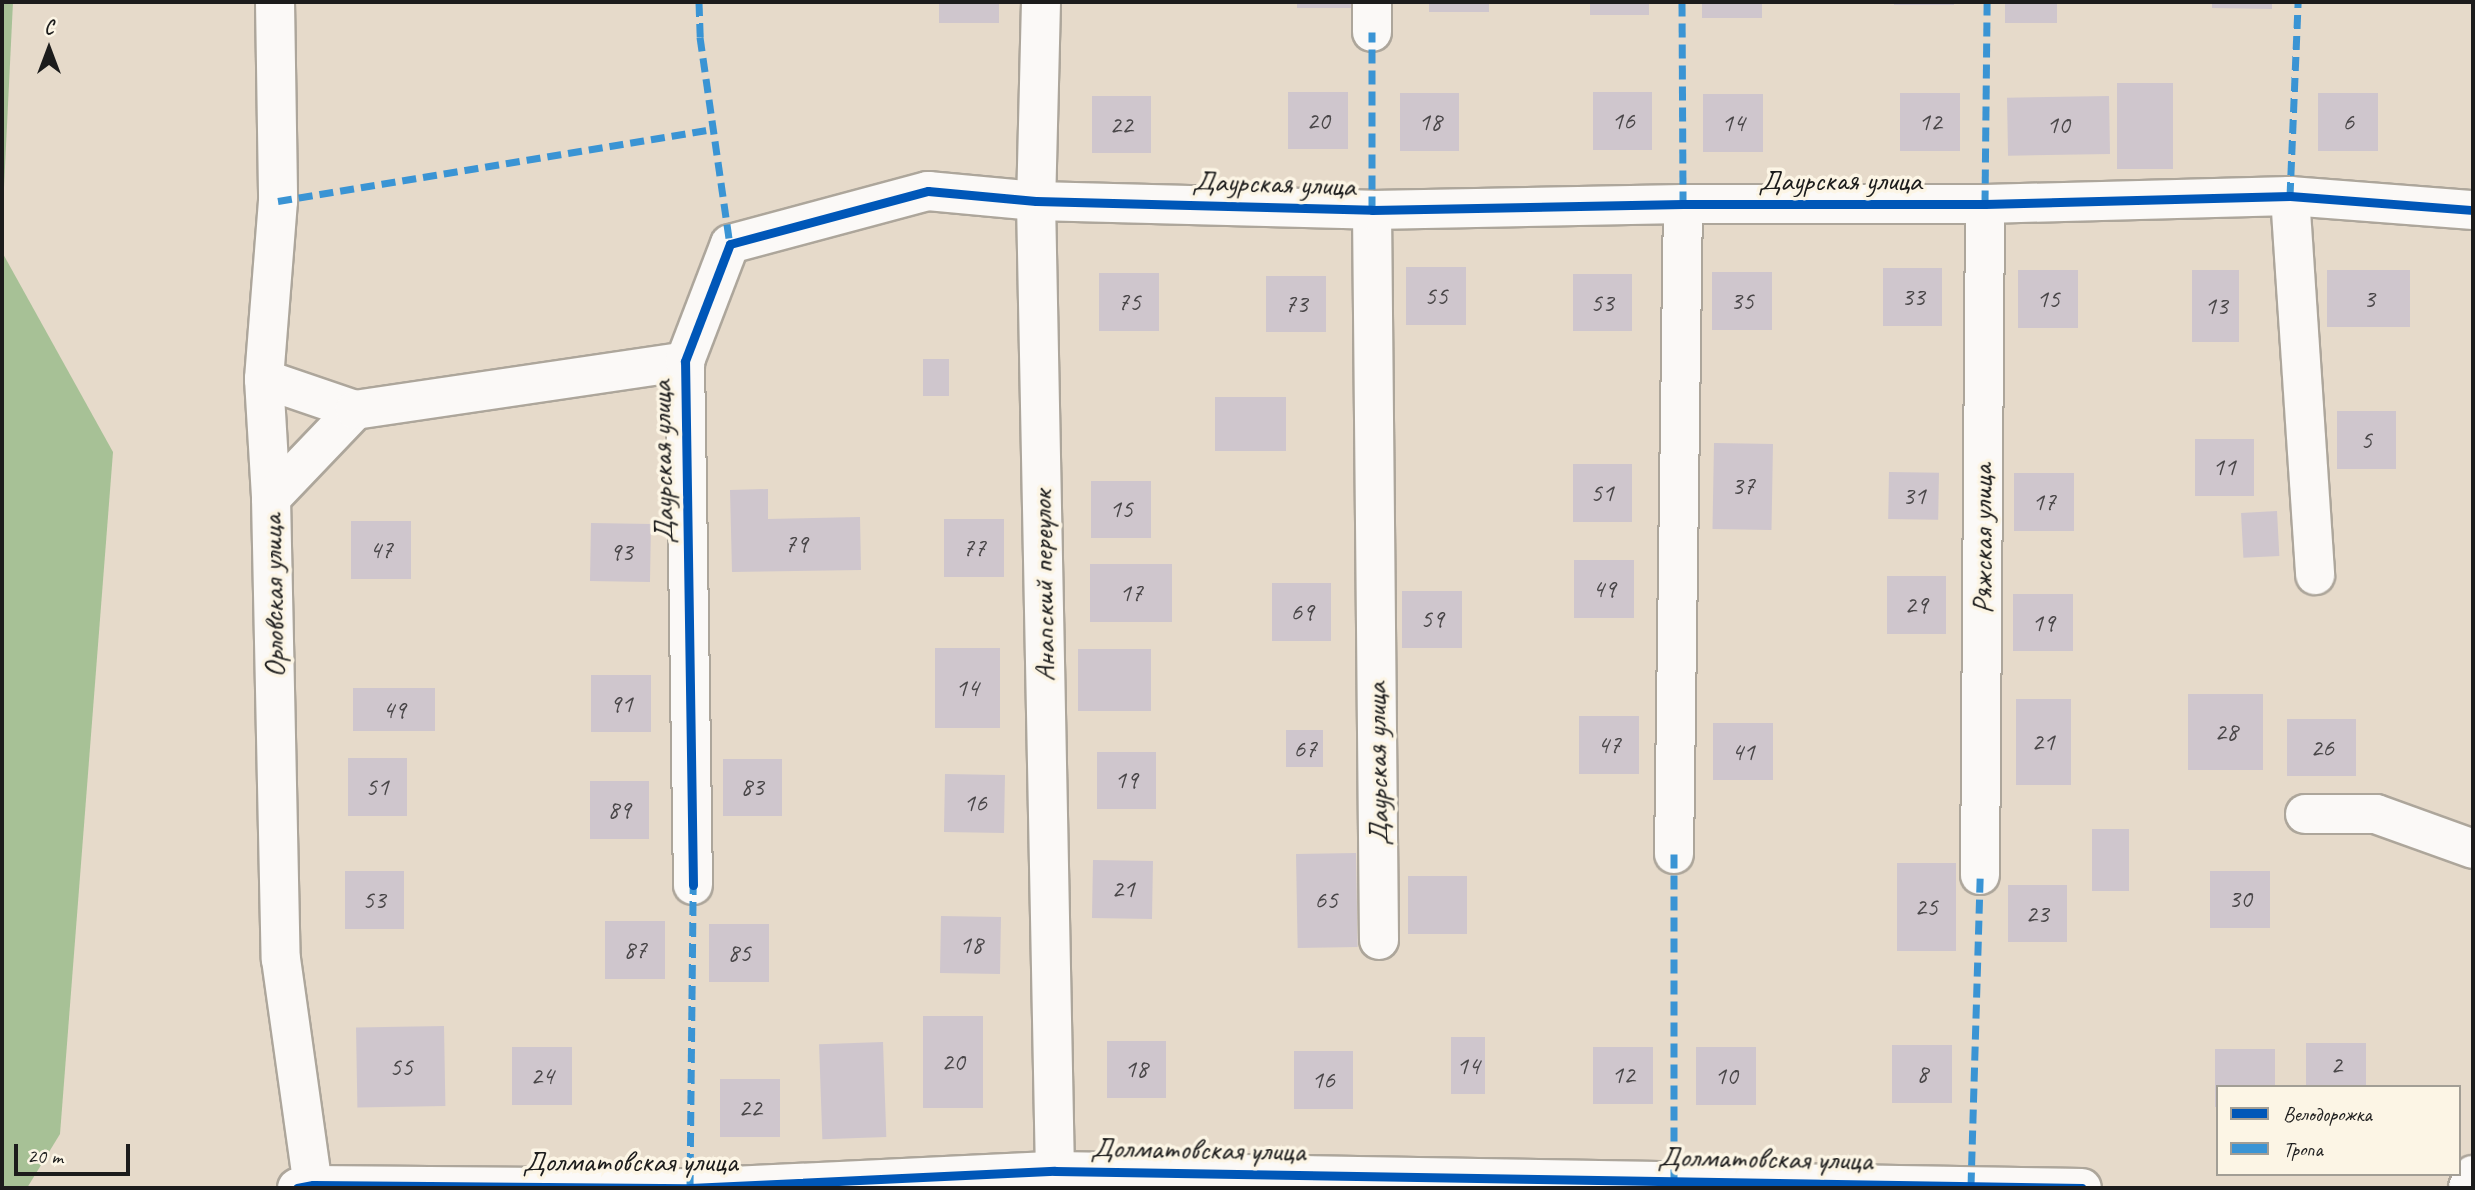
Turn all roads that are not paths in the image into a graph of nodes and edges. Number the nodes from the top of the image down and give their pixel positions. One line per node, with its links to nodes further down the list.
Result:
1 (275, 2): 10 (street, Орловская улица)
2 (1041, 2): 4 (street, Анапский переулок)
3 (2290, 196): 6 (street, Даурская улица); 8 (street, Даурская улица); 13 (street)
4 (1036, 201): 7 (street, Даурская улица); 9 (street, Даурская улица); 20 (street, Анапский переулок)
5 (1683, 204): 6 (street, Даурская улица); 7 (street, Даурская улица); 16 (street)
6 (1985, 204): 17 (street, Ряжская улица)
7 (1372, 210): 19 (street, Даурская улица)
8 (2473, 210)
9 (685, 361): 11 (street); 18 (street, Даурская улица)
10 (264, 379): 11 (street); 12 (street, Орловская улица)
11 (355, 410): 12 (street)
12 (271, 498): 22 (street, Орловская улица)
13 (2315, 575)
14 (2305, 814): 15 (street)
15 (2473, 849)
16 (1674, 854)
17 (1980, 875)
18 (693, 885)
19 (1379, 940)
20 (1055, 1171): 23 (street, Долматовская улица); 24 (street, Долматовская улица)
21 (2473, 1175): 26 (street)
22 (308, 1187): 24 (street, Долматовская улица)
23 (1971, 1187): 25 (street, Долматовская улица)
24 (690, 1188)
25 (2082, 1188)
26 (2468, 1188)

